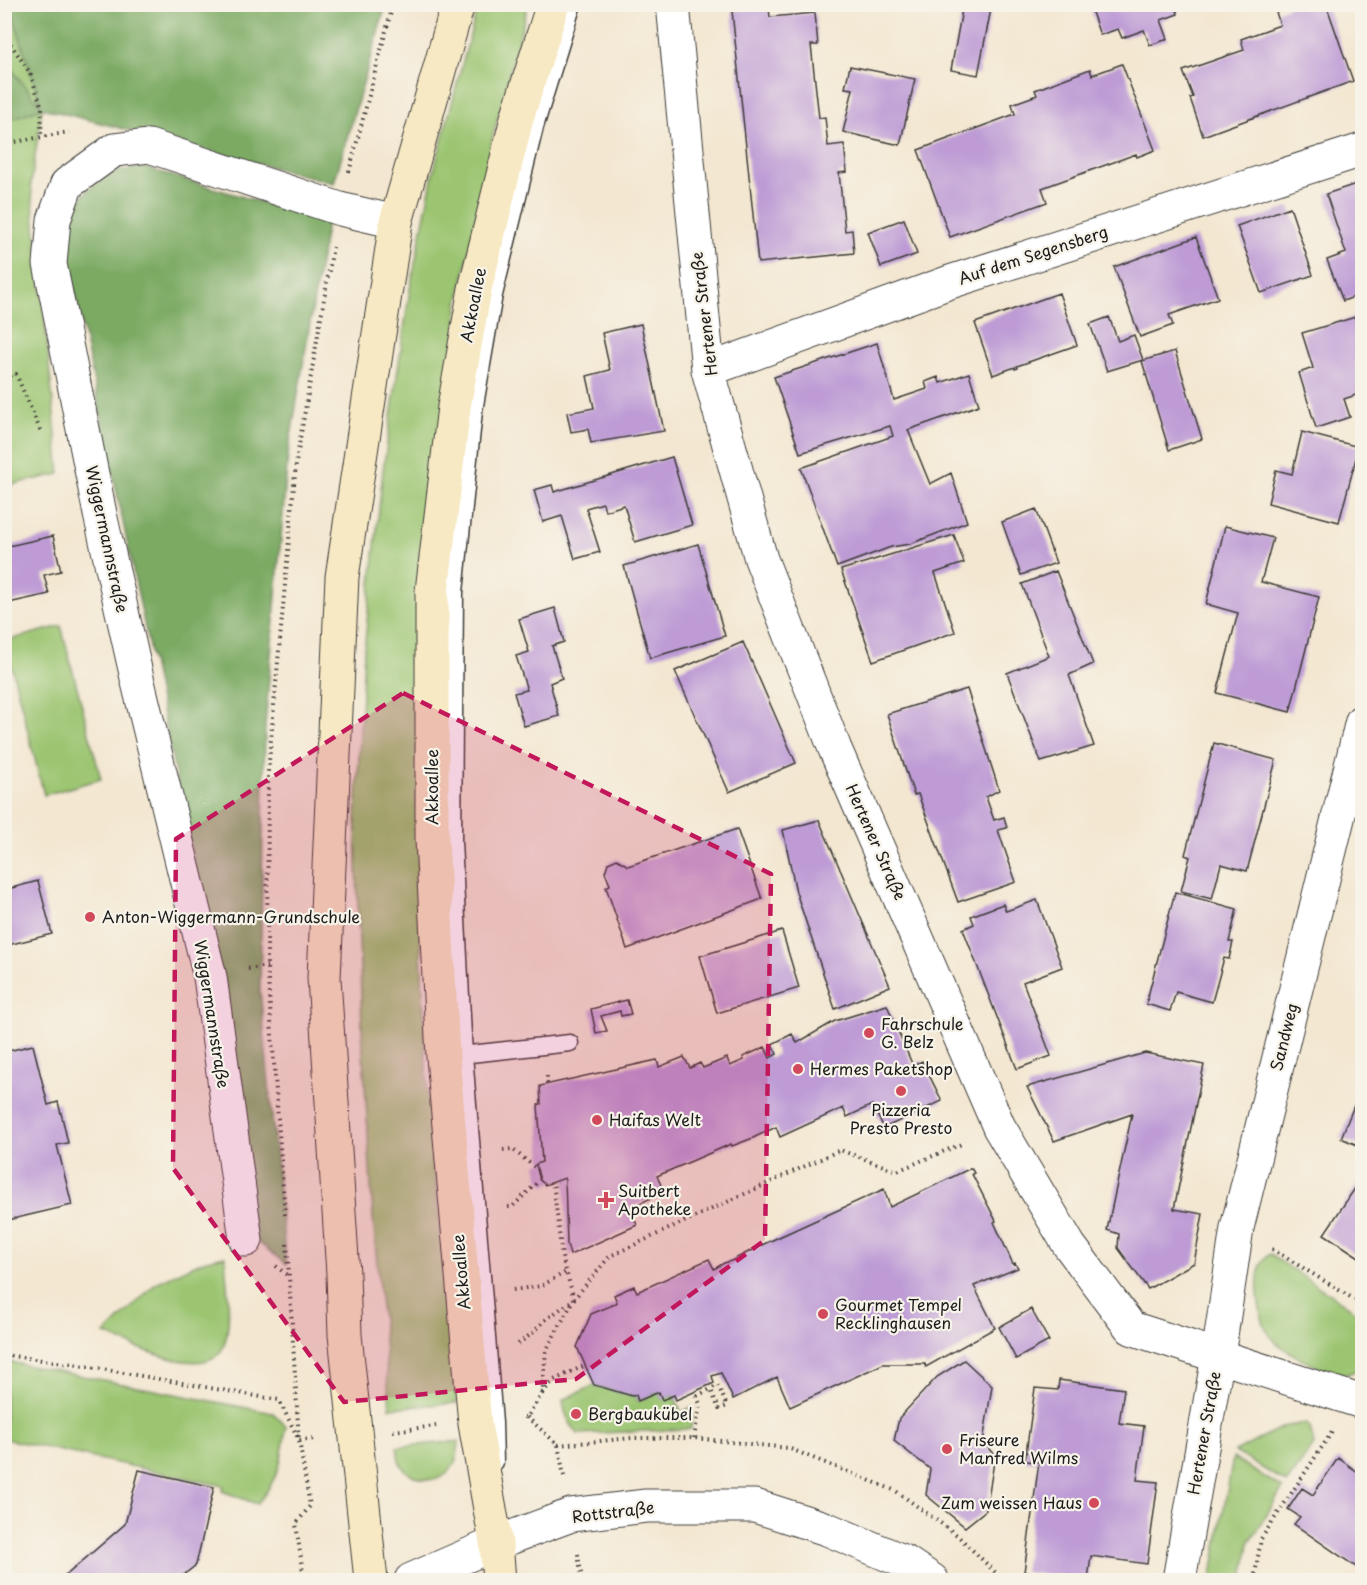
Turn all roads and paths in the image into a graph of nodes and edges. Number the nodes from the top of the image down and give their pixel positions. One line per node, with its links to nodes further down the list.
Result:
1 (458, 4): 8 (main road)
2 (553, 4): 16 (main road, Akkoallee)
3 (573, 4): 16 (lane)
4 (673, 4): 9 (street, Hertener Straße)
5 (4, 34): 6 (path)
6 (41, 137)
7 (1362, 150): 9 (street, Auf dem Segensberg)
8 (396, 222): 24 (street, Wiggermannstraße); 38 (main road)
9 (708, 370): 17 (street, Hertener Straße)
10 (16, 374): 11 (path)
11 (4, 377)
12 (1362, 721): 23 (street, Sandweg)
13 (267, 966): 14 (path)
14 (250, 969)
15 (570, 1043): 16 (lane)
16 (453, 1056): 37 (main road, Akkoallee); 41 (lane)
17 (999, 1127): 27 (path); 31 (street, Hertener Straße)
18 (500, 1150): 19 (path)
19 (537, 1169)
20 (540, 1180): 22 (path)
21 (554, 1182): 25 (path)
22 (504, 1208)
23 (1238, 1228): 28 (path); 31 (street, Sandweg)
24 (246, 1240)
25 (566, 1272): 26 (path); 27 (path)
26 (512, 1290)
27 (574, 1299): 29 (path); 34 (path)
28 (1362, 1304)
29 (518, 1345)
30 (4, 1354): 40 (path)
31 (1218, 1356): 35 (street); 46 (street, Hertener Straße)
32 (586, 1365): 34 (path)
33 (712, 1392): 39 (path)
34 (542, 1394): 36 (path)
35 (1358, 1401): 47 (path)
36 (527, 1417)
37 (475, 1424): 38 (path); 41 (main road, Akkoallee)
38 (356, 1435): 42 (main road)
39 (694, 1438)
40 (299, 1440)
41 (496, 1543): 43 (street, Rottstraße); 44 (main road, Akkoallee); 45 (street, Rottstraße)
42 (371, 1581)
43 (411, 1581)
44 (499, 1581)
45 (932, 1581)
46 (1179, 1581)
47 (1254, 1581)

